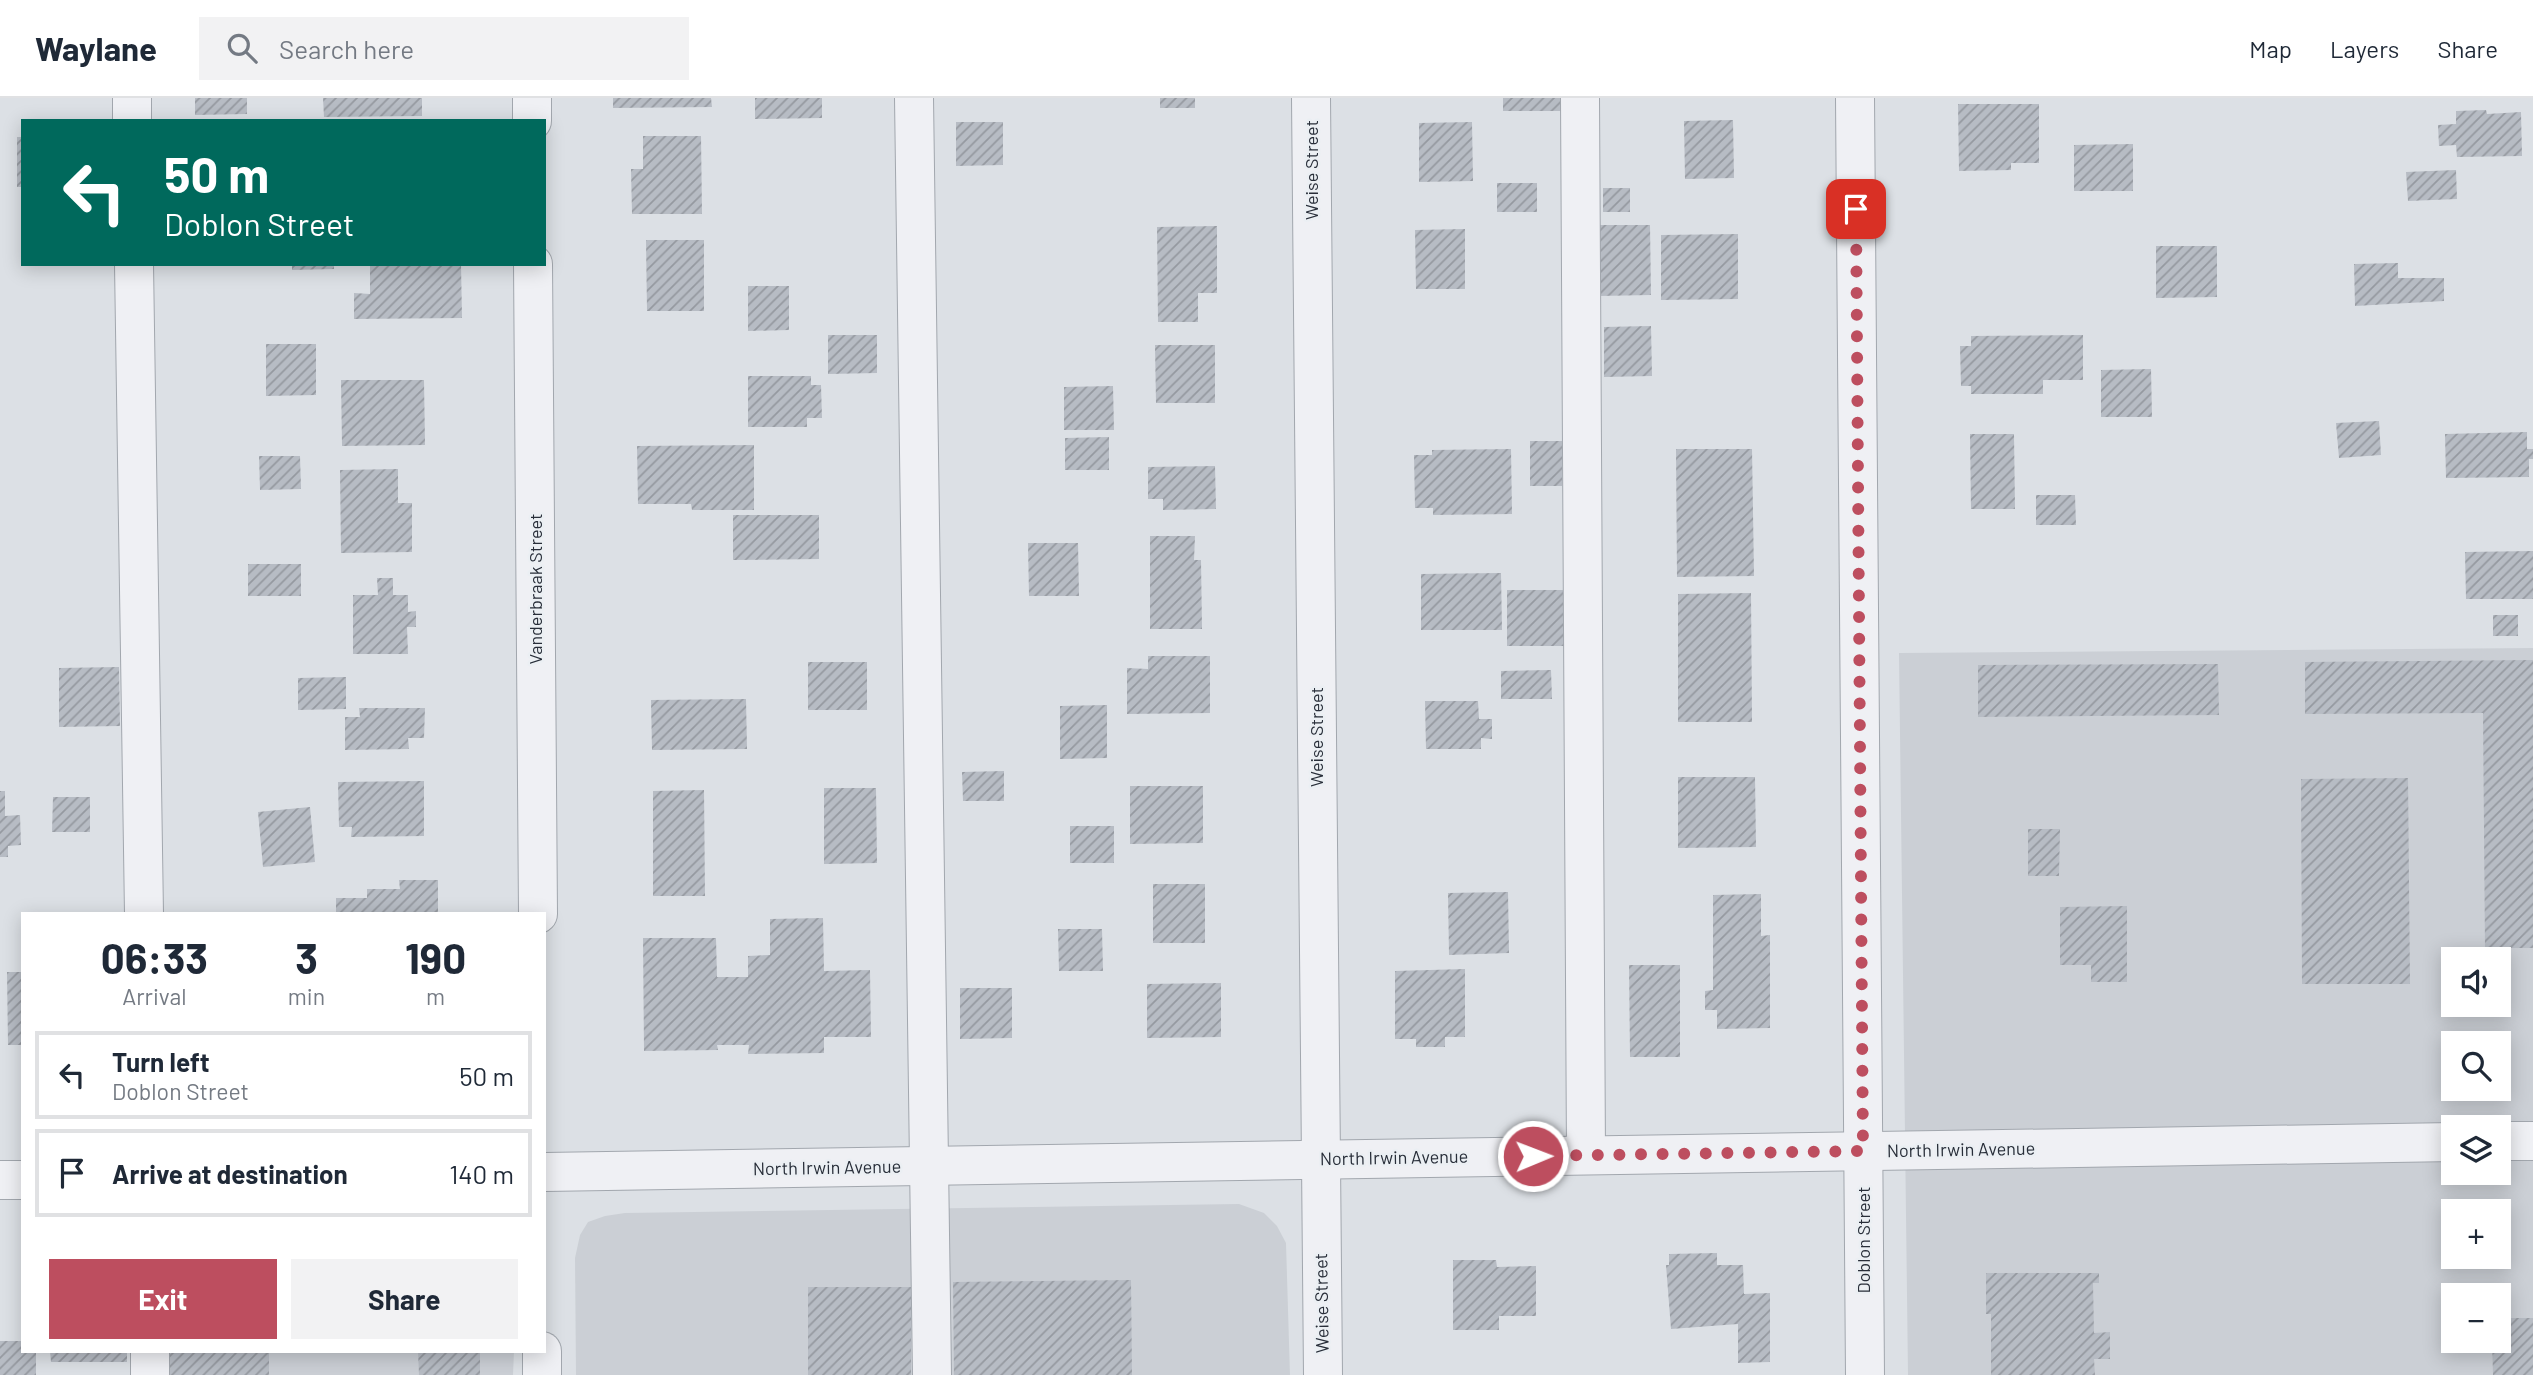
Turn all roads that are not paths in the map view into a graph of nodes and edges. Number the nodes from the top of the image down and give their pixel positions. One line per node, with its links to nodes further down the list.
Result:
1 (132, 98): 7 (street)
2 (532, 98): 8 (street)
3 (914, 98): 19 (street)
4 (1311, 98): 18 (street, Weise Street)
5 (1580, 98): 17 (street)
6 (1855, 98): 16 (street, Doblon Street)
7 (132, 119)
8 (532, 119)
9 (134, 266): 11 (street)
10 (533, 266): 12 (street, Vanderbraak Street)
11 (144, 912)
12 (538, 912)
13 (2511, 1141): 14 (street)
14 (2533, 1141)
15 (2441, 1142): 16 (street, North Irwin Avenue)
16 (1863, 1151): 17 (street, North Irwin Avenue); 29 (street, Doblon Street)
17 (1586, 1156): 18 (street, North Irwin Avenue)
18 (1321, 1160): 19 (street, North Irwin Avenue); 28 (street, Weise Street)
19 (930, 1166): 20 (street, North Irwin Avenue); 27 (street)
20 (546, 1172)
21 (0, 1180): 22 (street)
22 (21, 1180)
23 (150, 1353): 25 (street)
24 (542, 1353): 26 (street)
25 (150, 1375)
26 (542, 1375)
27 (932, 1375)
28 (1322, 1375)
29 (1865, 1375)

